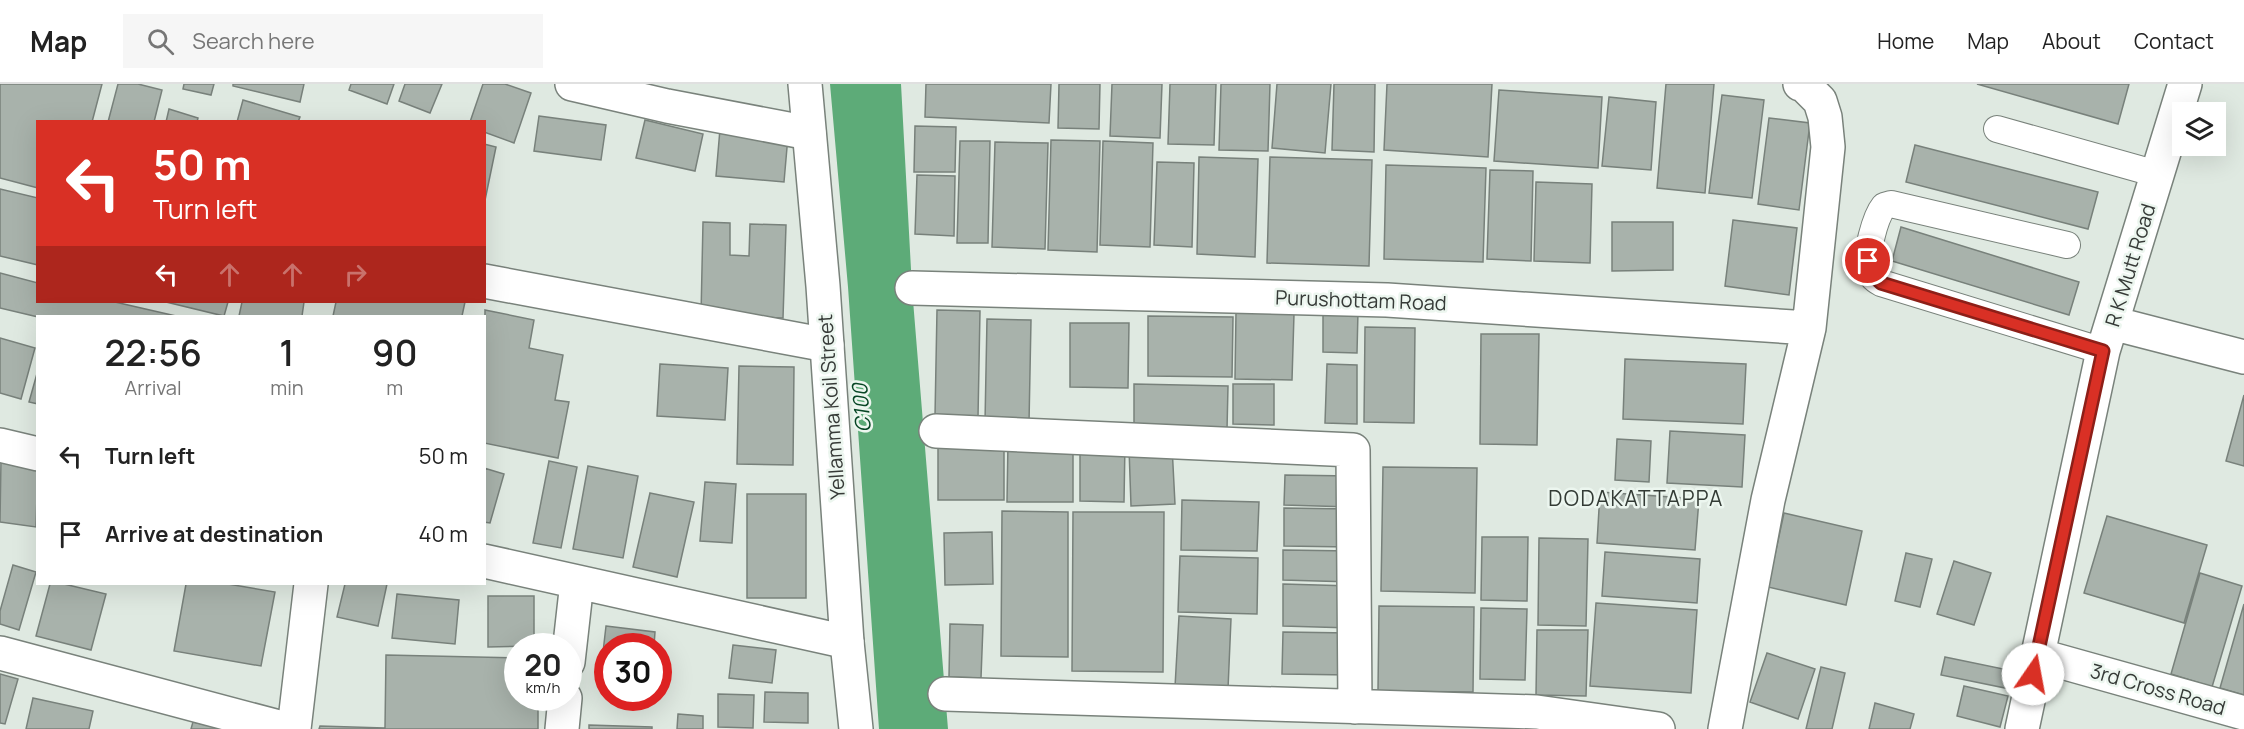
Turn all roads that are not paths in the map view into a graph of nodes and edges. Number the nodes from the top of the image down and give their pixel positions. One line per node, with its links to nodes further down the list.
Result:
1 (572, 84): 6 (street)
2 (805, 84): 6 (street, Yellamma Koil Street)
3 (1800, 84): 11 (street)
4 (2185, 84): 7 (street, R K Mutt Road)
5 (1997, 129): 7 (lane)
6 (809, 133): 13 (street, Yellamma Koil Street)
7 (2157, 174): 12 (street, R K Mutt Road)
8 (2067, 245): 12 (lane)
9 (486, 281): 13 (street)
10 (912, 288): 11 (street, Purushottam Road)
11 (1809, 328): 35 (street)
12 (2108, 337): 14 (street); 24 (street, R K Mutt Road)
13 (827, 345): 22 (street, Yellamma Koil Street)
14 (2244, 357)
15 (936, 431): 26 (street)
16 (0, 445): 17 (street)
17 (36, 454)
18 (486, 561): 19 (street)
19 (577, 582): 21 (street); 22 (street)
20 (311, 585): 31 (street)
21 (571, 633)
22 (847, 642): 33 (street, Yellamma Koil Street)
23 (0, 653): 30 (street)
24 (2037, 655): 28 (street, 3rd Cross Road); 36 (street, R K Mutt Road)
25 (945, 694): 26 (street)
26 (1355, 707): 29 (street)
27 (564, 711): 32 (street)
28 (2244, 713)
29 (1536, 721): 34 (street)
30 (286, 729)
31 (294, 729)
32 (562, 729)
33 (856, 729)
34 (1658, 729)
35 (1725, 729)
36 (2022, 729)

